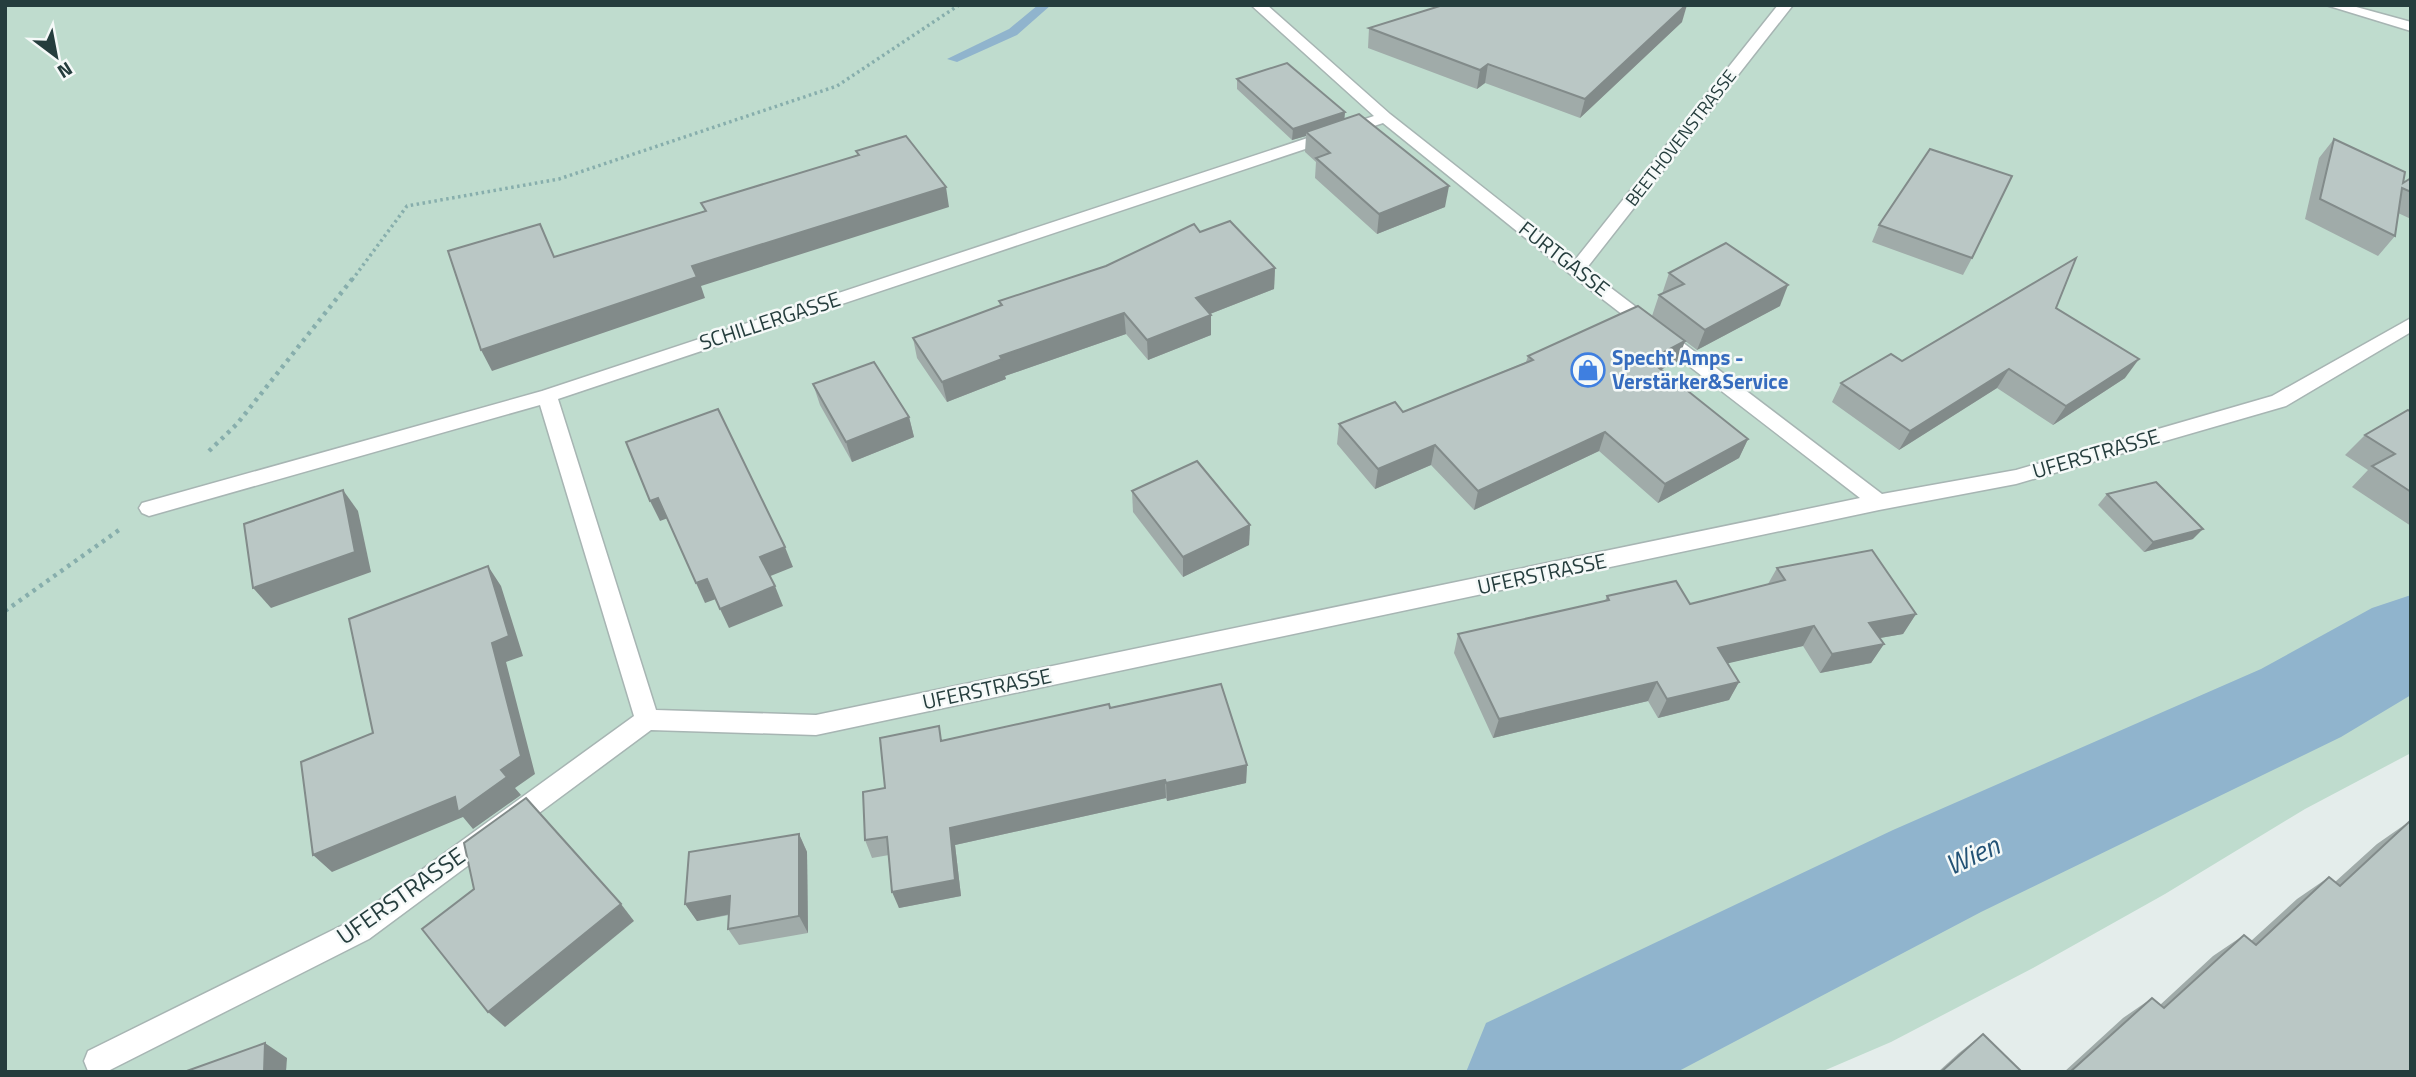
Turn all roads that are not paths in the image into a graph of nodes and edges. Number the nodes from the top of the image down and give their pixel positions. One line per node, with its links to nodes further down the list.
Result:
1 (1258, 5): 5 (street, FURTGASSE)
2 (1786, 5): 6 (street, BEETHOVENSTRASSE)
3 (2333, 5): 4 (street)
4 (2411, 27)
5 (1385, 117): 6 (street, FURTGASSE); 8 (street, SCHILLERGASSE)
6 (1576, 270): 9 (street, FURTGASSE)
7 (2411, 324): 9 (street, UFERSTRASSE)
8 (547, 396): 10 (street, SCHILLERGASSE); 11 (street)
9 (1880, 502): 11 (street, UFERSTRASSE)
10 (149, 508)
11 (647, 720): 12 (street, UFERSTRASSE)
12 (99, 1061)

